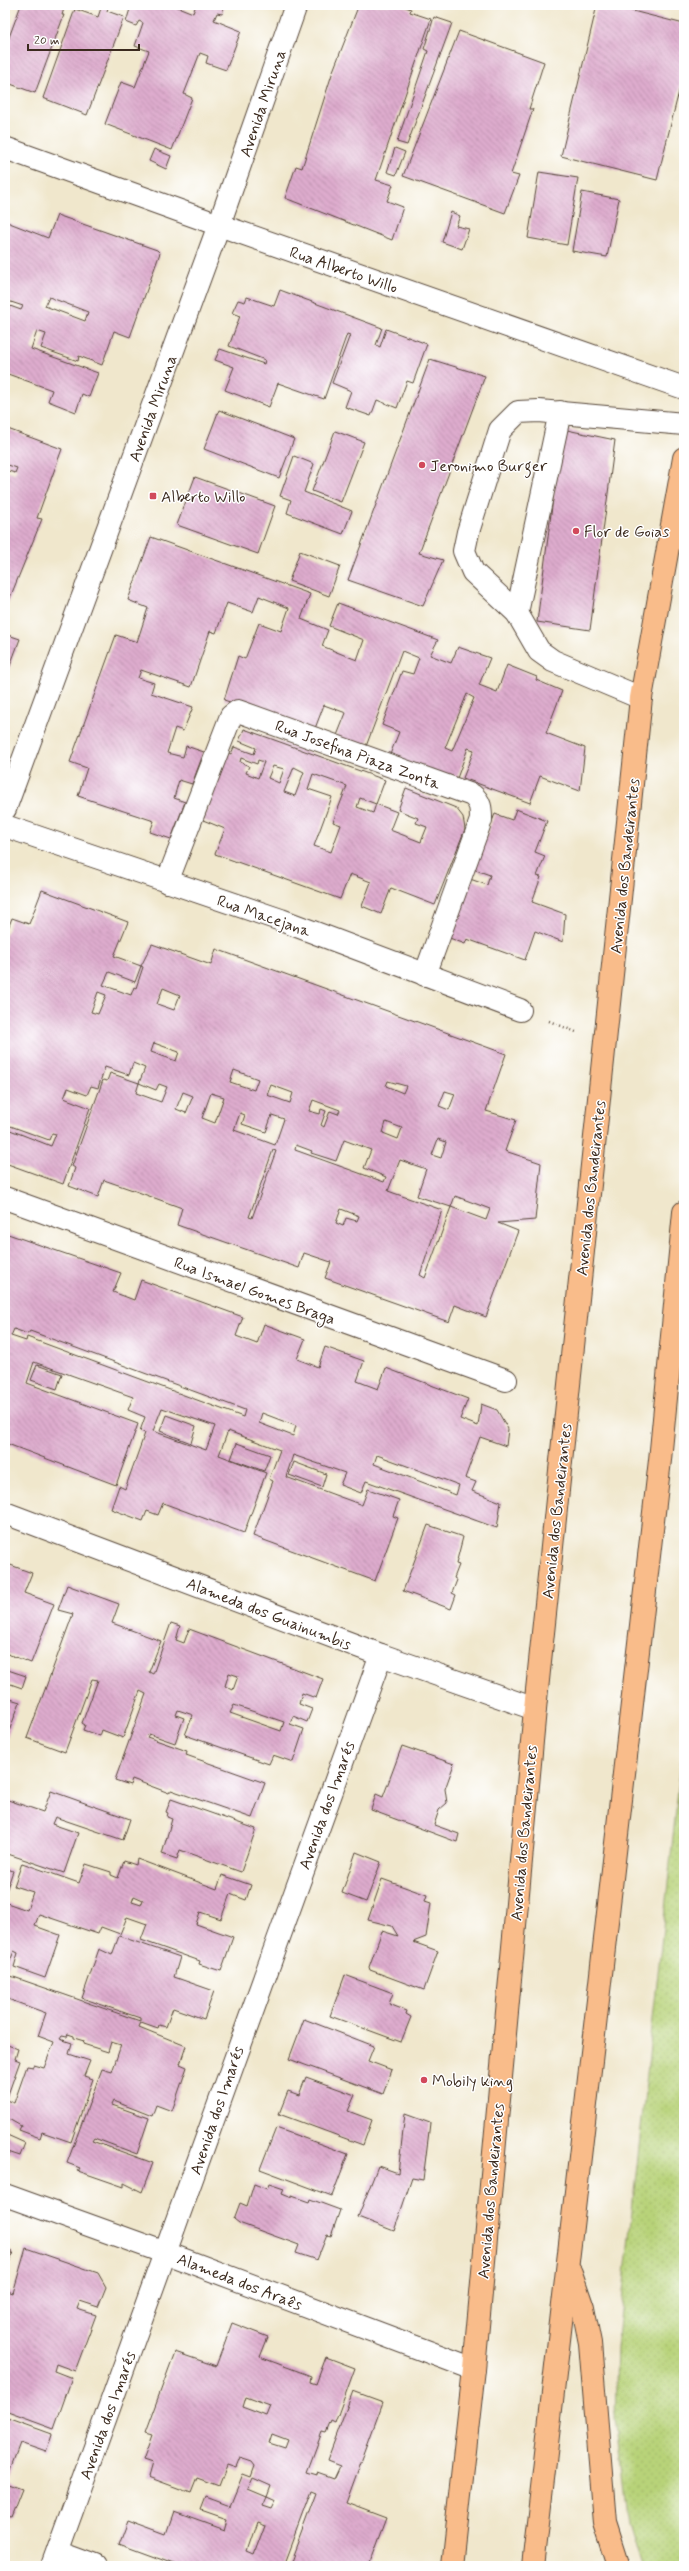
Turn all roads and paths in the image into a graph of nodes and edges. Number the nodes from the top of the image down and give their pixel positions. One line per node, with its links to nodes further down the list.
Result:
1 (296, 5): 3 (street, Avenida Miruna)
2 (5, 148): 3 (street, Rua Alberto Willo)
3 (219, 225): 4 (street, Rua Alberto Willo); 10 (street, Avenida Miruna)
4 (684, 388)
5 (560, 412): 6 (street); 8 (street); 8 (street)
6 (684, 424)
7 (684, 458): 9 (highway, Avenida dos Bandeirantes)
8 (517, 613): 9 (street)
9 (641, 698): 15 (highway, Avenida dos Bandeirantes)
10 (5, 810)
11 (5, 826): 12 (street, Rua Macejana)
12 (167, 882): 13 (street, Rua Macejana); 13 (street, Rua Josefina Piaza Zonta)
13 (424, 975): 14 (street, Rua Macejana)
14 (520, 1010): 15 (path)
15 (606, 1043): 21 (highway, Avenida dos Bandeirantes)
16 (5, 1198): 18 (street, Rua Ismael Gomes Braga)
17 (684, 1212): 24 (highway)
18 (506, 1380)
19 (5, 1513): 20 (street, Alameda dos Guainumbis)
20 (381, 1655): 21 (street, Alameda dos Guainumbis); 23 (street, Avenida dos Imarés)
21 (535, 1709): 25 (highway, Avenida dos Bandeirantes)
22 (5, 2196): 23 (street, Alameda dos Araês)
23 (166, 2253): 25 (street, Alameda dos Araês); 26 (street, Avenida dos Imarés)
24 (569, 2266): 29 (highway); 30 (highway)
25 (474, 2369): 28 (highway, Avenida dos Bandeirantes)
26 (55, 2559): 27 (street)
27 (96, 2566)
28 (452, 2566)
29 (533, 2566)
30 (619, 2566)

